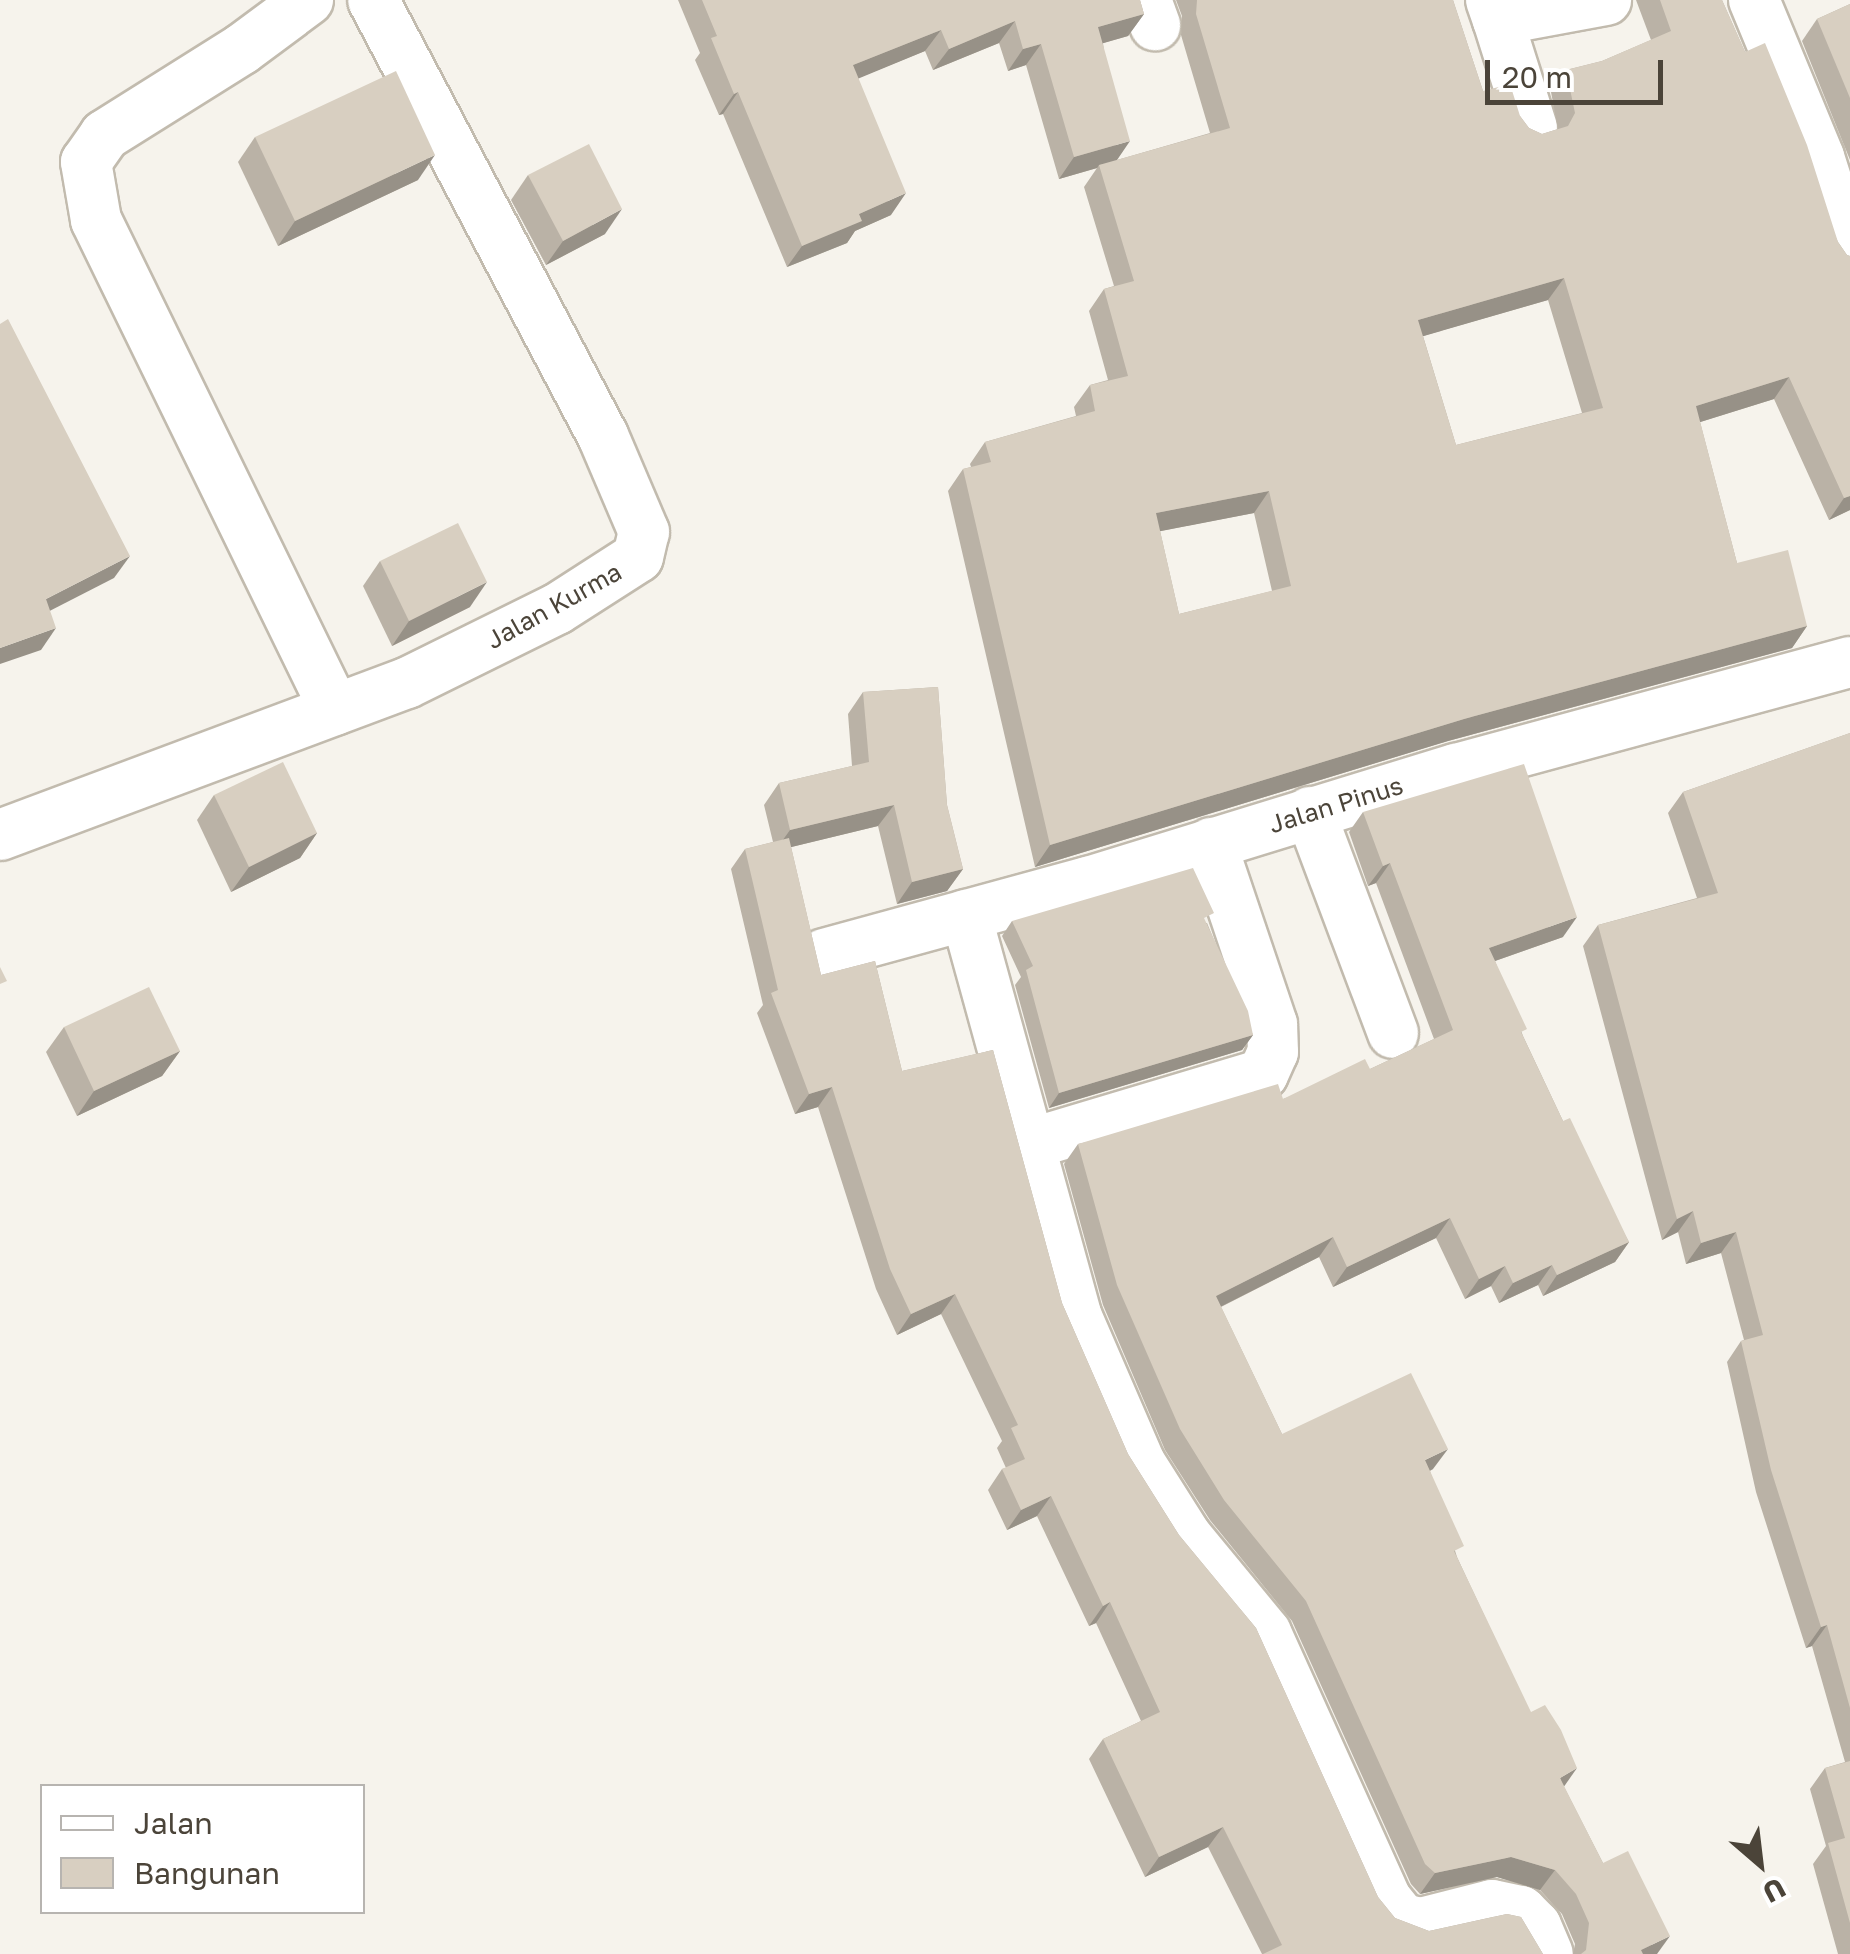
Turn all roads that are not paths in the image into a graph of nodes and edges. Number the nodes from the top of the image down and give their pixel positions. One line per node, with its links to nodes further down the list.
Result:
1 (308, 0): 9 (street)
2 (374, 0): 9 (street, Jalan Kurma)
3 (1606, 0): 5 (street)
4 (1754, 0): 7 (street)
5 (1495, 10): 6 (street)
6 (1532, 128)
7 (1850, 255)
8 (1850, 662): 10 (street, Jalan Pinus)
9 (335, 710): 11 (street, Jalan Kurma)
10 (1310, 812): 12 (street, Jalan Pinus); 15 (street)
11 (0, 835)
12 (1211, 843): 13 (street, Jalan Pinus); 16 (street)
13 (966, 916): 14 (street, Jalan Pinus); 16 (street)
14 (824, 954)
15 (1393, 1033)
16 (1030, 1144): 17 (street)
17 (1548, 1954)

